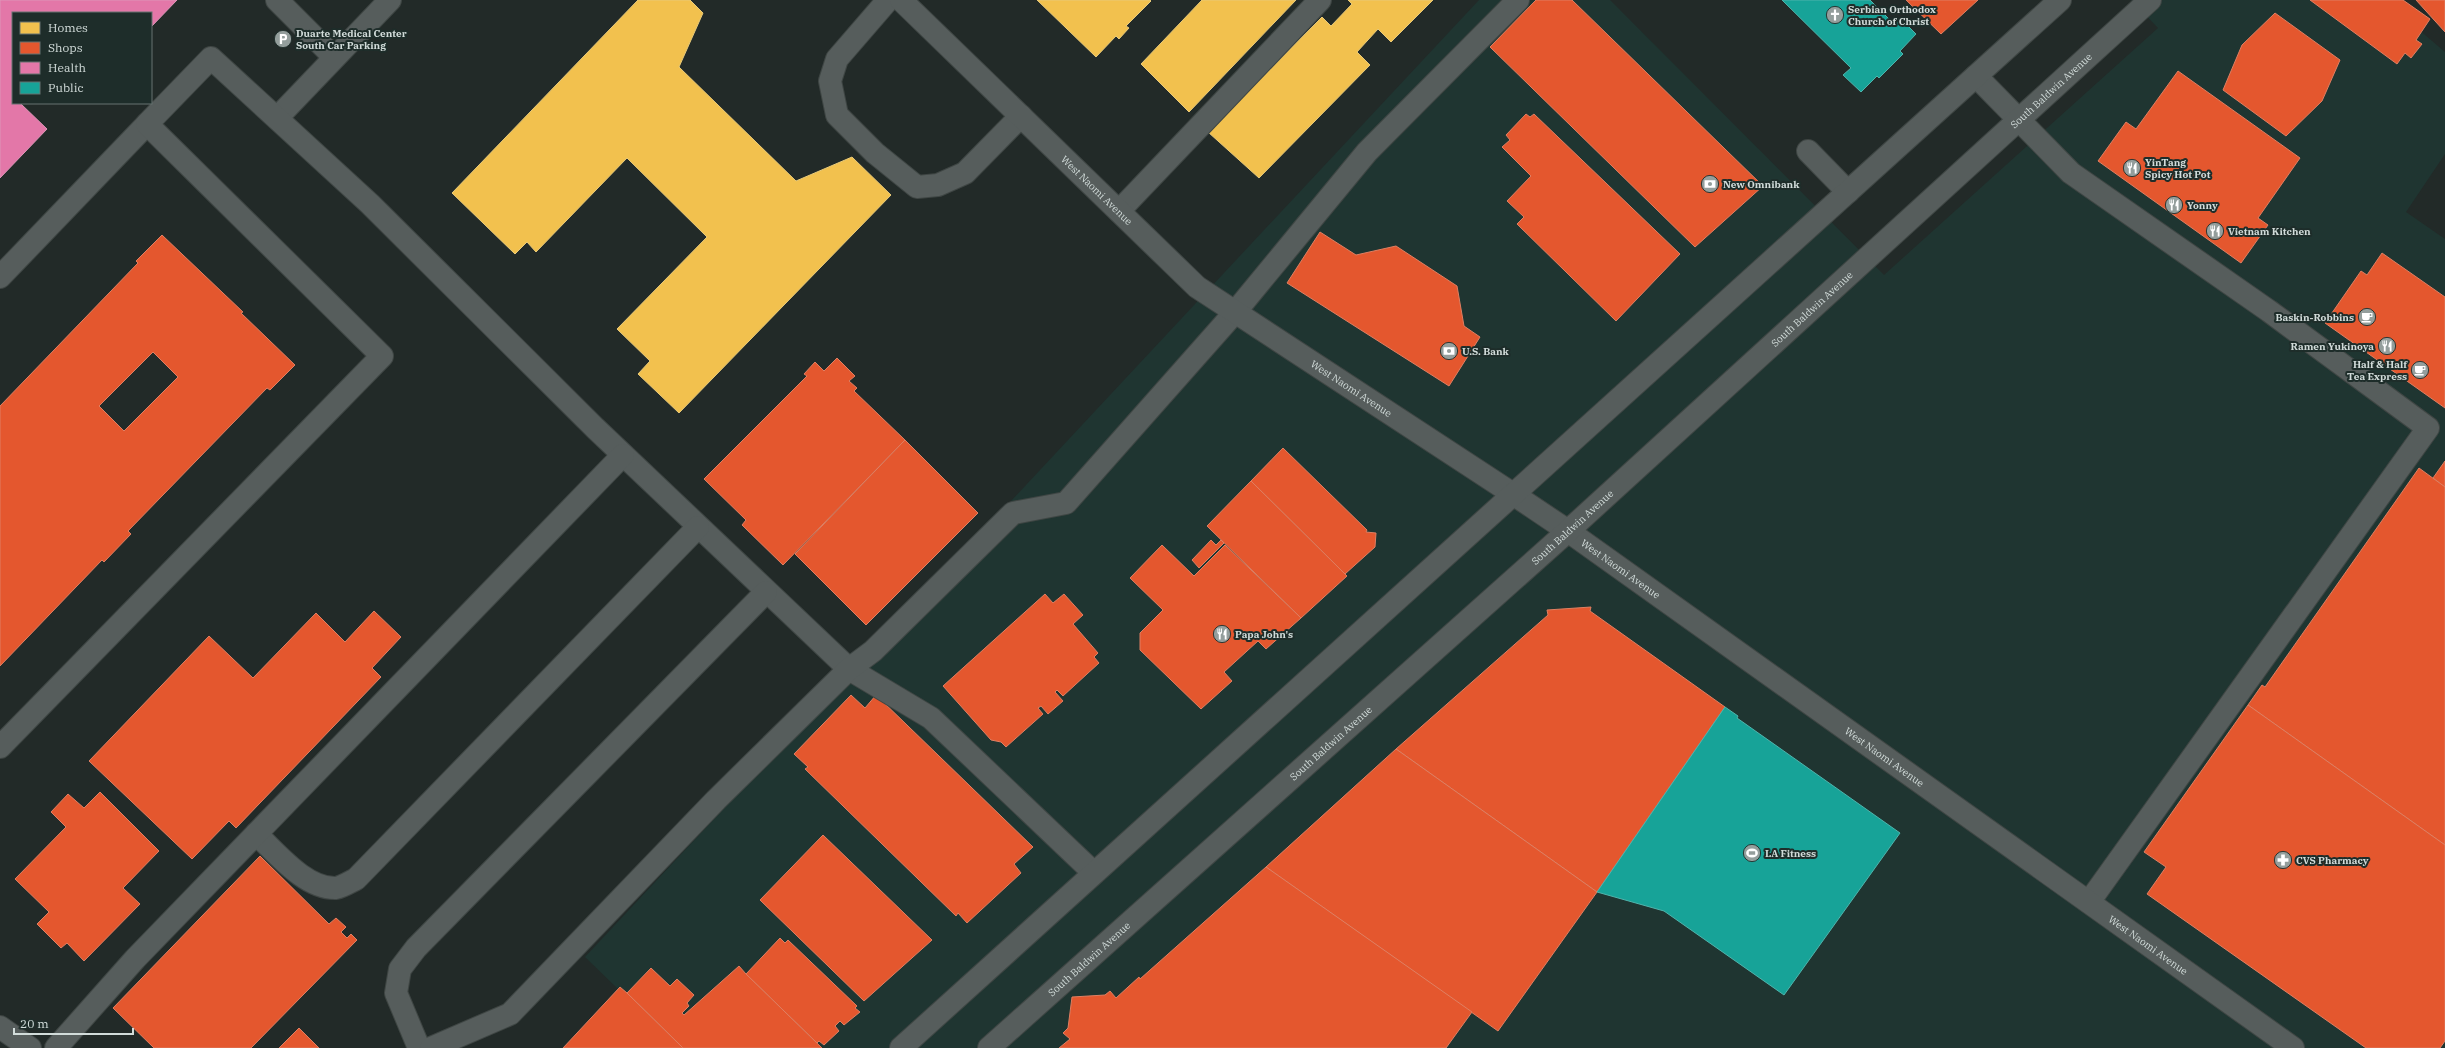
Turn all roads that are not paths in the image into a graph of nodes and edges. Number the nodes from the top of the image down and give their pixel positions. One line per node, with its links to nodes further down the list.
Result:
1 (277, 0): 9 (main road)
2 (390, 0): 9 (main road)
3 (888, 0): 11 (main road)
4 (1320, 0): 17 (main road)
5 (1518, 0): 19 (main road)
6 (2060, 0): 10 (main road)
7 (2150, 0): 13 (main road, South Baldwin Avenue)
8 (909, 2): 11 (main road, West Naomi Avenue)
9 (334, 57): 12 (main road)
10 (1976, 76): 13 (main road); 16 (main road)
11 (1021, 116): 17 (main road, West Naomi Avenue)
12 (277, 118): 14 (main road); 20 (main road)
13 (2018, 120): 23 (main road, South Baldwin Avenue); 29 (main road)
14 (147, 124): 18 (main road); 26 (main road)
15 (1808, 151): 16 (main road)
16 (1848, 192): 21 (main road)
17 (1119, 211): 19 (main road, West Naomi Avenue)
18 (0, 277)
19 (1236, 311): 21 (main road, West Naomi Avenue); 25 (main road)
20 (623, 455): 22 (main road); 27 (main road)
21 (1513, 494): 23 (main road, West Naomi Avenue); 28 (main road)
22 (698, 527): 24 (main road); 27 (main road)
23 (1568, 531): 29 (main road, West Naomi Avenue); 36 (main road, South Baldwin Avenue)
24 (766, 592): 25 (main road); 33 (main road)
25 (849, 669): 28 (main road); 34 (main road)
26 (0, 747)
27 (256, 834): 32 (main road)
28 (1094, 873): 35 (main road)
29 (2089, 902): 37 (main road, West Naomi Avenue)
30 (0, 1027): 31 (main road)
31 (30, 1048)
32 (56, 1048)
33 (419, 1048)
34 (431, 1048)
35 (901, 1048)
36 (989, 1048)
37 (2293, 1048)

